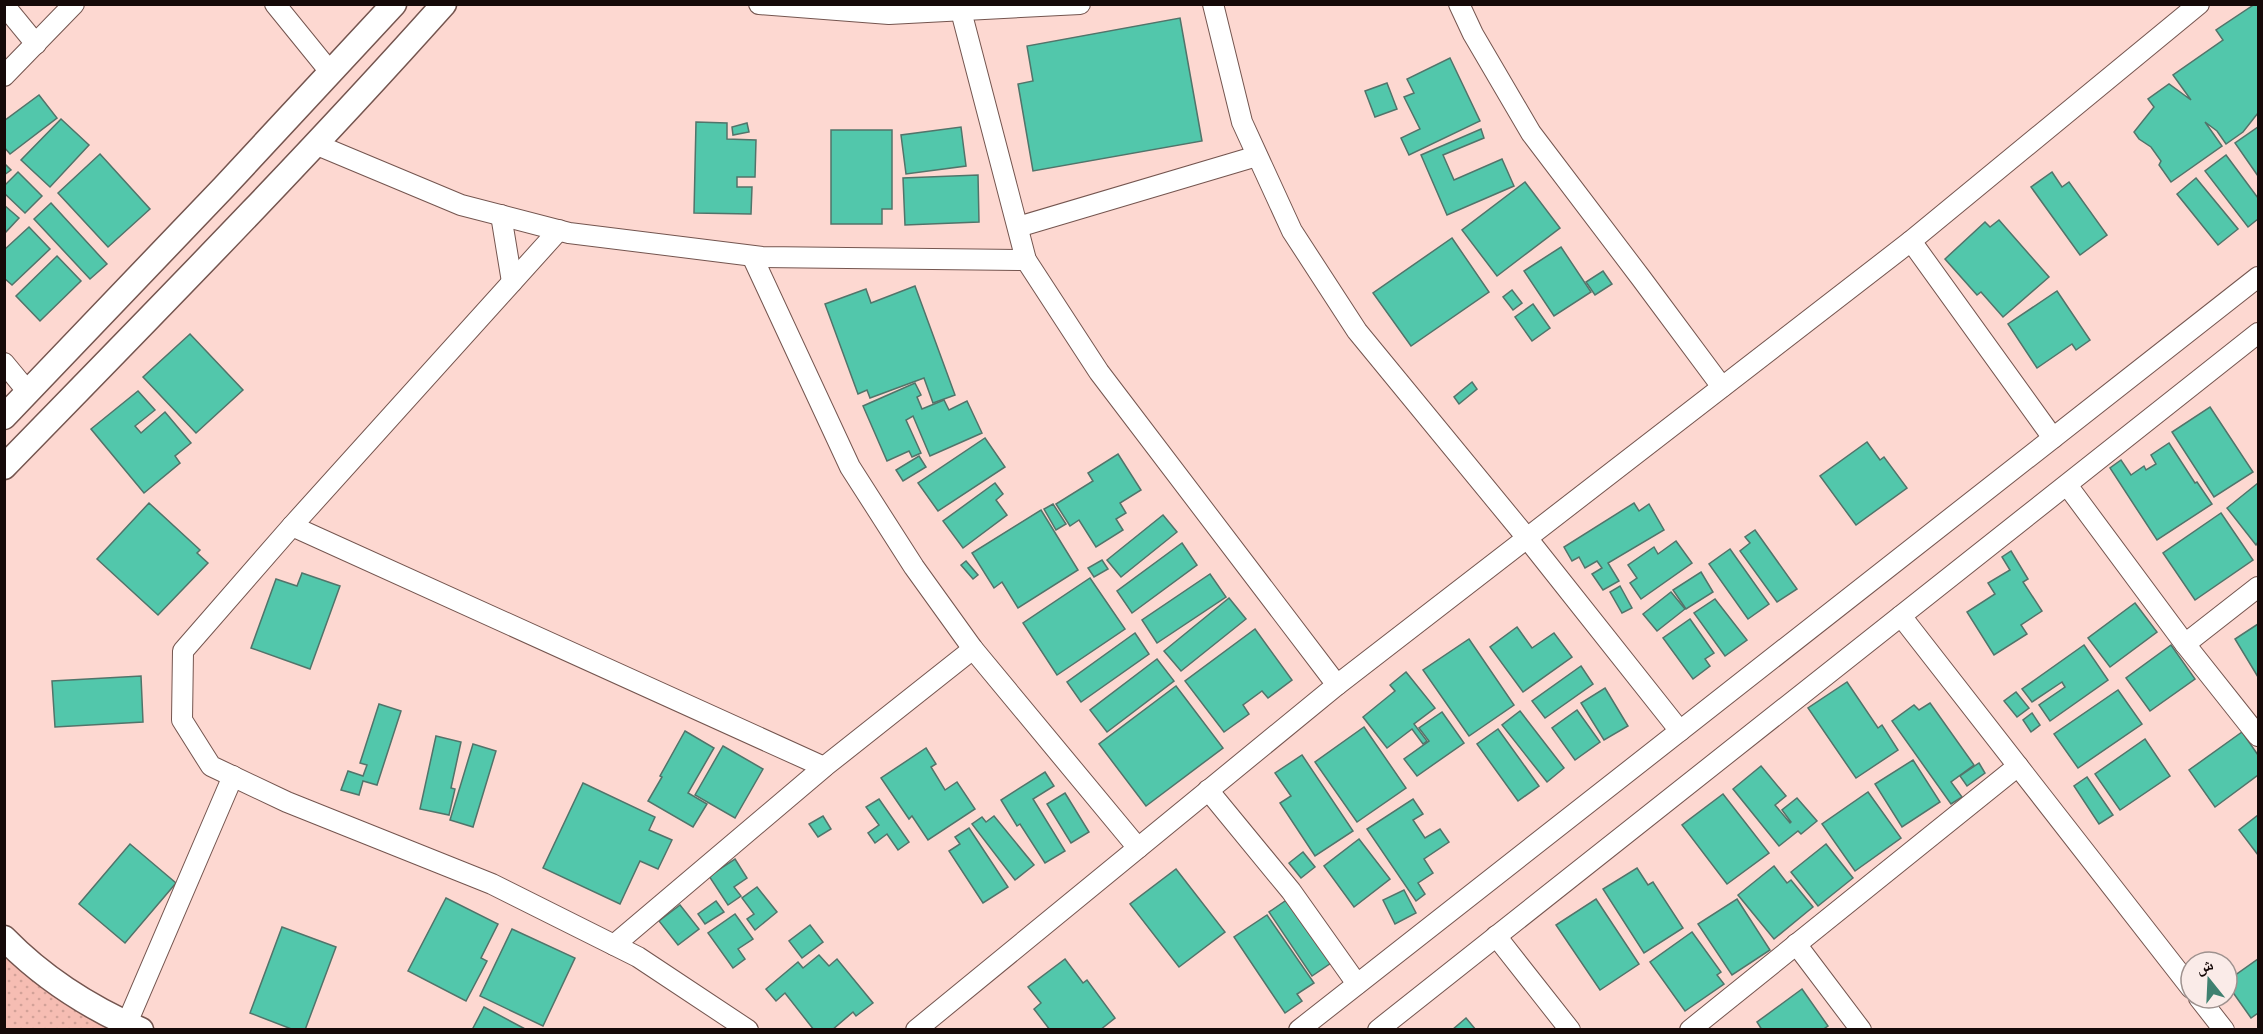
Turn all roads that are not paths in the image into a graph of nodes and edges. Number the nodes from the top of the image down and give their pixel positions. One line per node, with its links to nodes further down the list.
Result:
1 (74, 4): 12 (street)
2 (275, 4): 13 (street)
3 (394, 4): 13 (main road)
4 (444, 4): 15 (main road)
5 (759, 4): 11 (street)
6 (1080, 4): 11 (street)
7 (1213, 4): 16 (street)
8 (1459, 4): 27 (street)
9 (2199, 4): 20 (street)
10 (4, 5): 12 (street)
11 (961, 11): 18 (street)
12 (36, 44): 14 (street)
13 (331, 73): 28 (main road)
14 (4, 76)
15 (315, 144): 17 (street); 31 (main road)
16 (1257, 156): 18 (street); 34 (street)
17 (501, 215): 19 (street); 24 (street)
18 (1018, 227): 22 (street)
19 (559, 230): 21 (street); 24 (street)
20 (1911, 241): 27 (street); 30 (street)
21 (752, 256): 22 (street); 38 (street)
22 (1026, 260): 39 (street)
23 (2259, 277): 30 (street)
24 (512, 282): 33 (street)
25 (2259, 333): 32 (street)
26 (4, 363): 28 (street)
27 (1722, 387): 34 (street)
28 (28, 392): 29 (main road)
29 (4, 417)
30 (2053, 438): 40 (street)
31 (4, 467)
32 (2067, 485): 36 (street); 37 (street)
33 (292, 526): 43 (street); 44 (street)
34 (1527, 538): 39 (street); 40 (street)
35 (2259, 587): 37 (street)
36 (1901, 616): 42 (street); 47 (street)
37 (2185, 644): 41 (street)
38 (973, 649): 43 (street); 46 (street)
39 (1337, 685): 45 (street)
40 (1680, 731): 52 (street)
41 (2259, 736)
42 (2018, 766): 49 (street); 51 (street)
43 (824, 767): 50 (street)
44 (233, 776): 50 (street); 54 (street)
45 (1208, 790): 46 (street); 52 (street)
46 (1138, 848): 56 (street)
47 (1496, 936): 58 (street); 59 (street)
48 (4, 938): 54 (main road)
49 (1796, 944): 60 (street); 61 (street)
50 (614, 945): 55 (street)
51 (2179, 973)
52 (1357, 984): 57 (street)
53 (2208, 1010): 62 (street)
54 (134, 1026)
55 (748, 1029)
56 (916, 1029)
57 (1299, 1029)
58 (1378, 1029)
59 (1570, 1029)
60 (1690, 1029)
61 (1861, 1029)
62 (2223, 1029)

